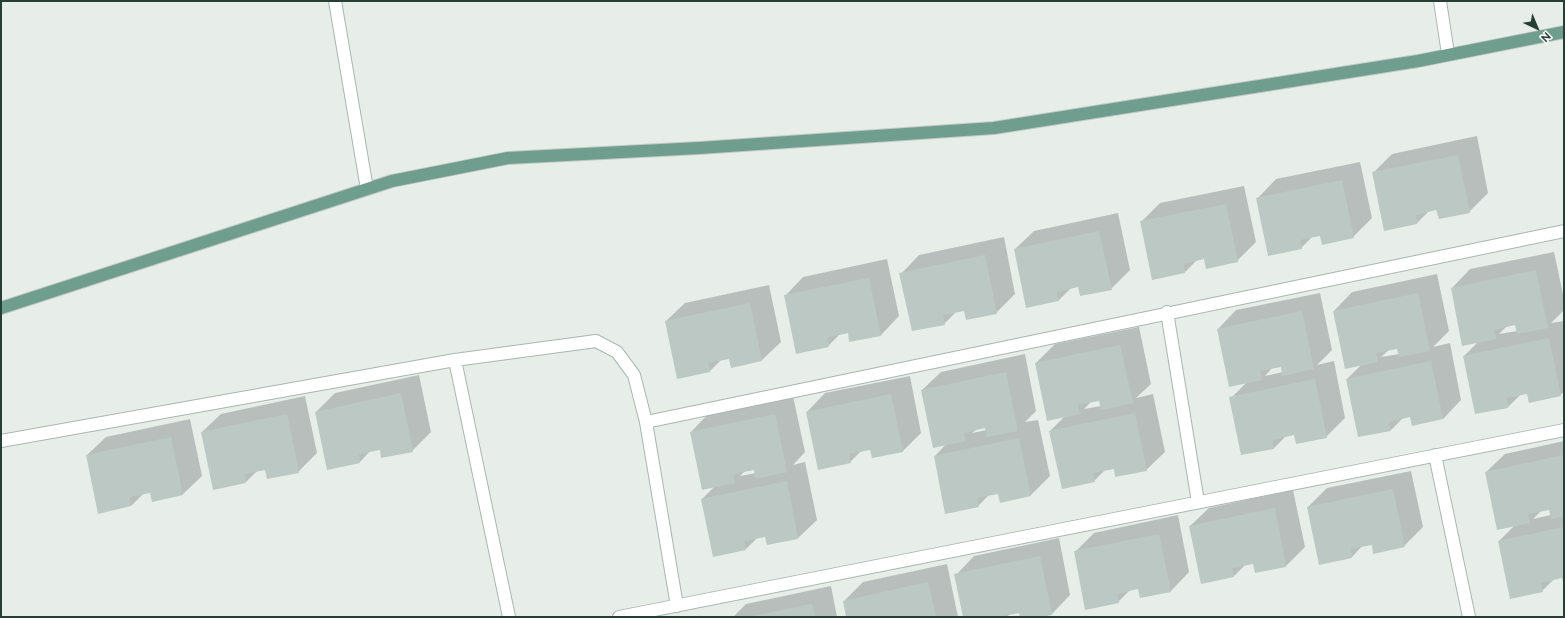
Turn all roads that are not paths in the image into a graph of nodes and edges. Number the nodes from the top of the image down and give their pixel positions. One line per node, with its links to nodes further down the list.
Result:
1 (335, 1): 5 (street)
2 (1440, 1): 4 (street)
3 (1564, 32): 4 (main road)
4 (1448, 54): 5 (main road)
5 (368, 189): 7 (main road)
6 (1564, 231): 8 (street)
7 (1, 308)
8 (1167, 312): 10 (street); 14 (street)
9 (455, 360): 10 (street); 12 (street); 16 (street)
10 (646, 422): 15 (street)
11 (1564, 430): 13 (street)
12 (1, 441)
13 (1435, 455): 14 (street); 18 (street)
14 (1198, 502): 15 (street)
15 (677, 606): 17 (street)
16 (508, 617)
17 (619, 617)
18 (1469, 617)

